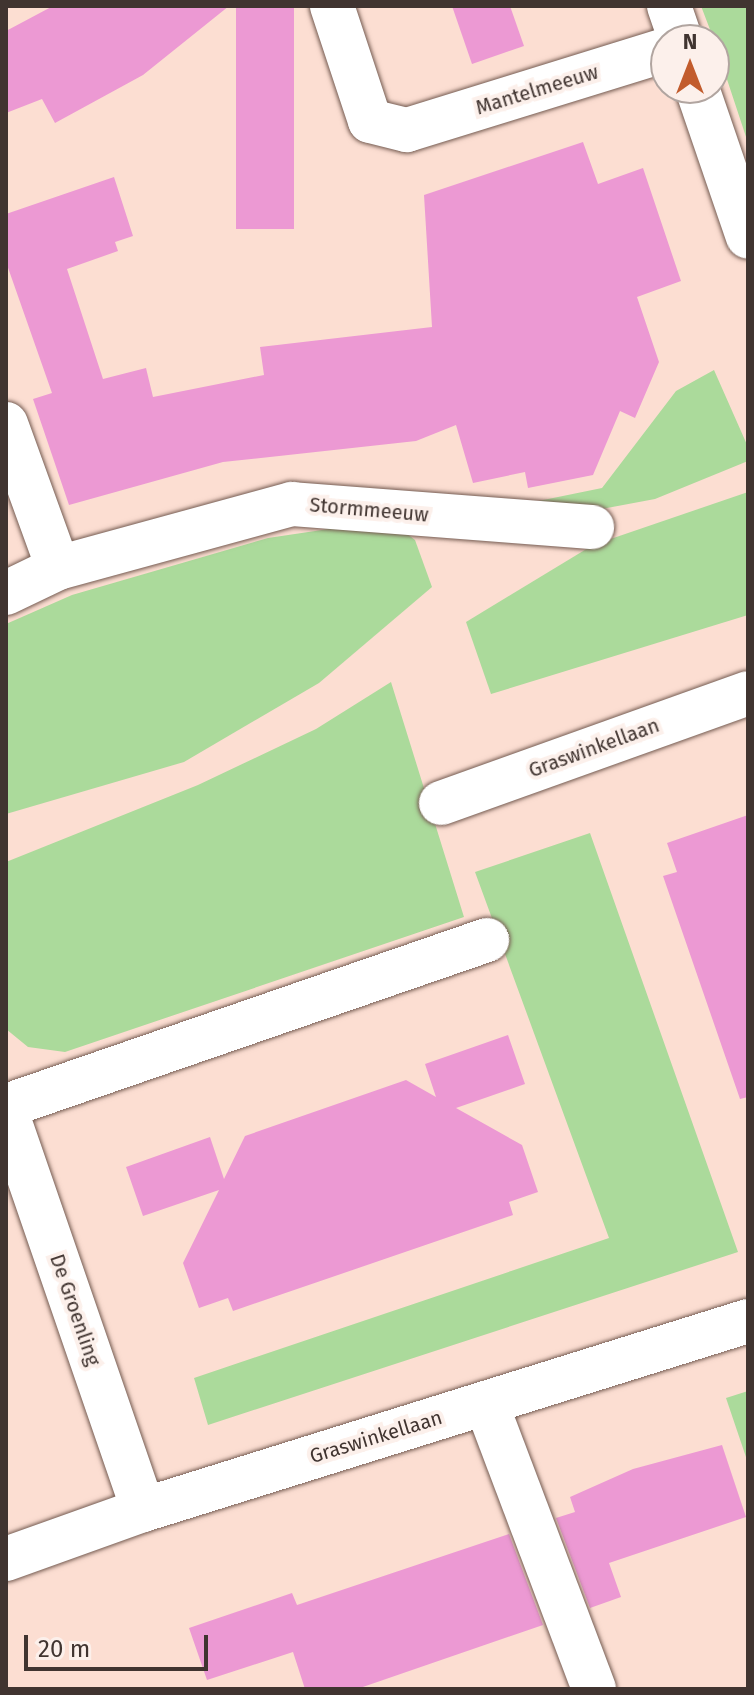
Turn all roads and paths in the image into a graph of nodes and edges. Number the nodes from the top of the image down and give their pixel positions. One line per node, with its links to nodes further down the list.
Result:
1 (332, 6): 2 (street, Mantelmeeuw)
2 (650, 55)
3 (702, 104): 4 (street)
4 (748, 237)
5 (6, 424): 7 (street)
6 (592, 527): 7 (street, Stormmeeuw)
7 (58, 568): 8 (street, Stormmeeuw)
8 (6, 593)
9 (748, 693): 10 (street, Graswinkellaan)
10 (441, 803)
11 (487, 940): 12 (street)
12 (6, 1109): 15 (street, De Groenling)
13 (748, 1321): 14 (street, Graswinkellaan)
14 (486, 1403): 15 (street, Graswinkellaan); 17 (street)
15 (143, 1510): 16 (street, Graswinkellaan)
16 (6, 1559)
17 (594, 1689)

